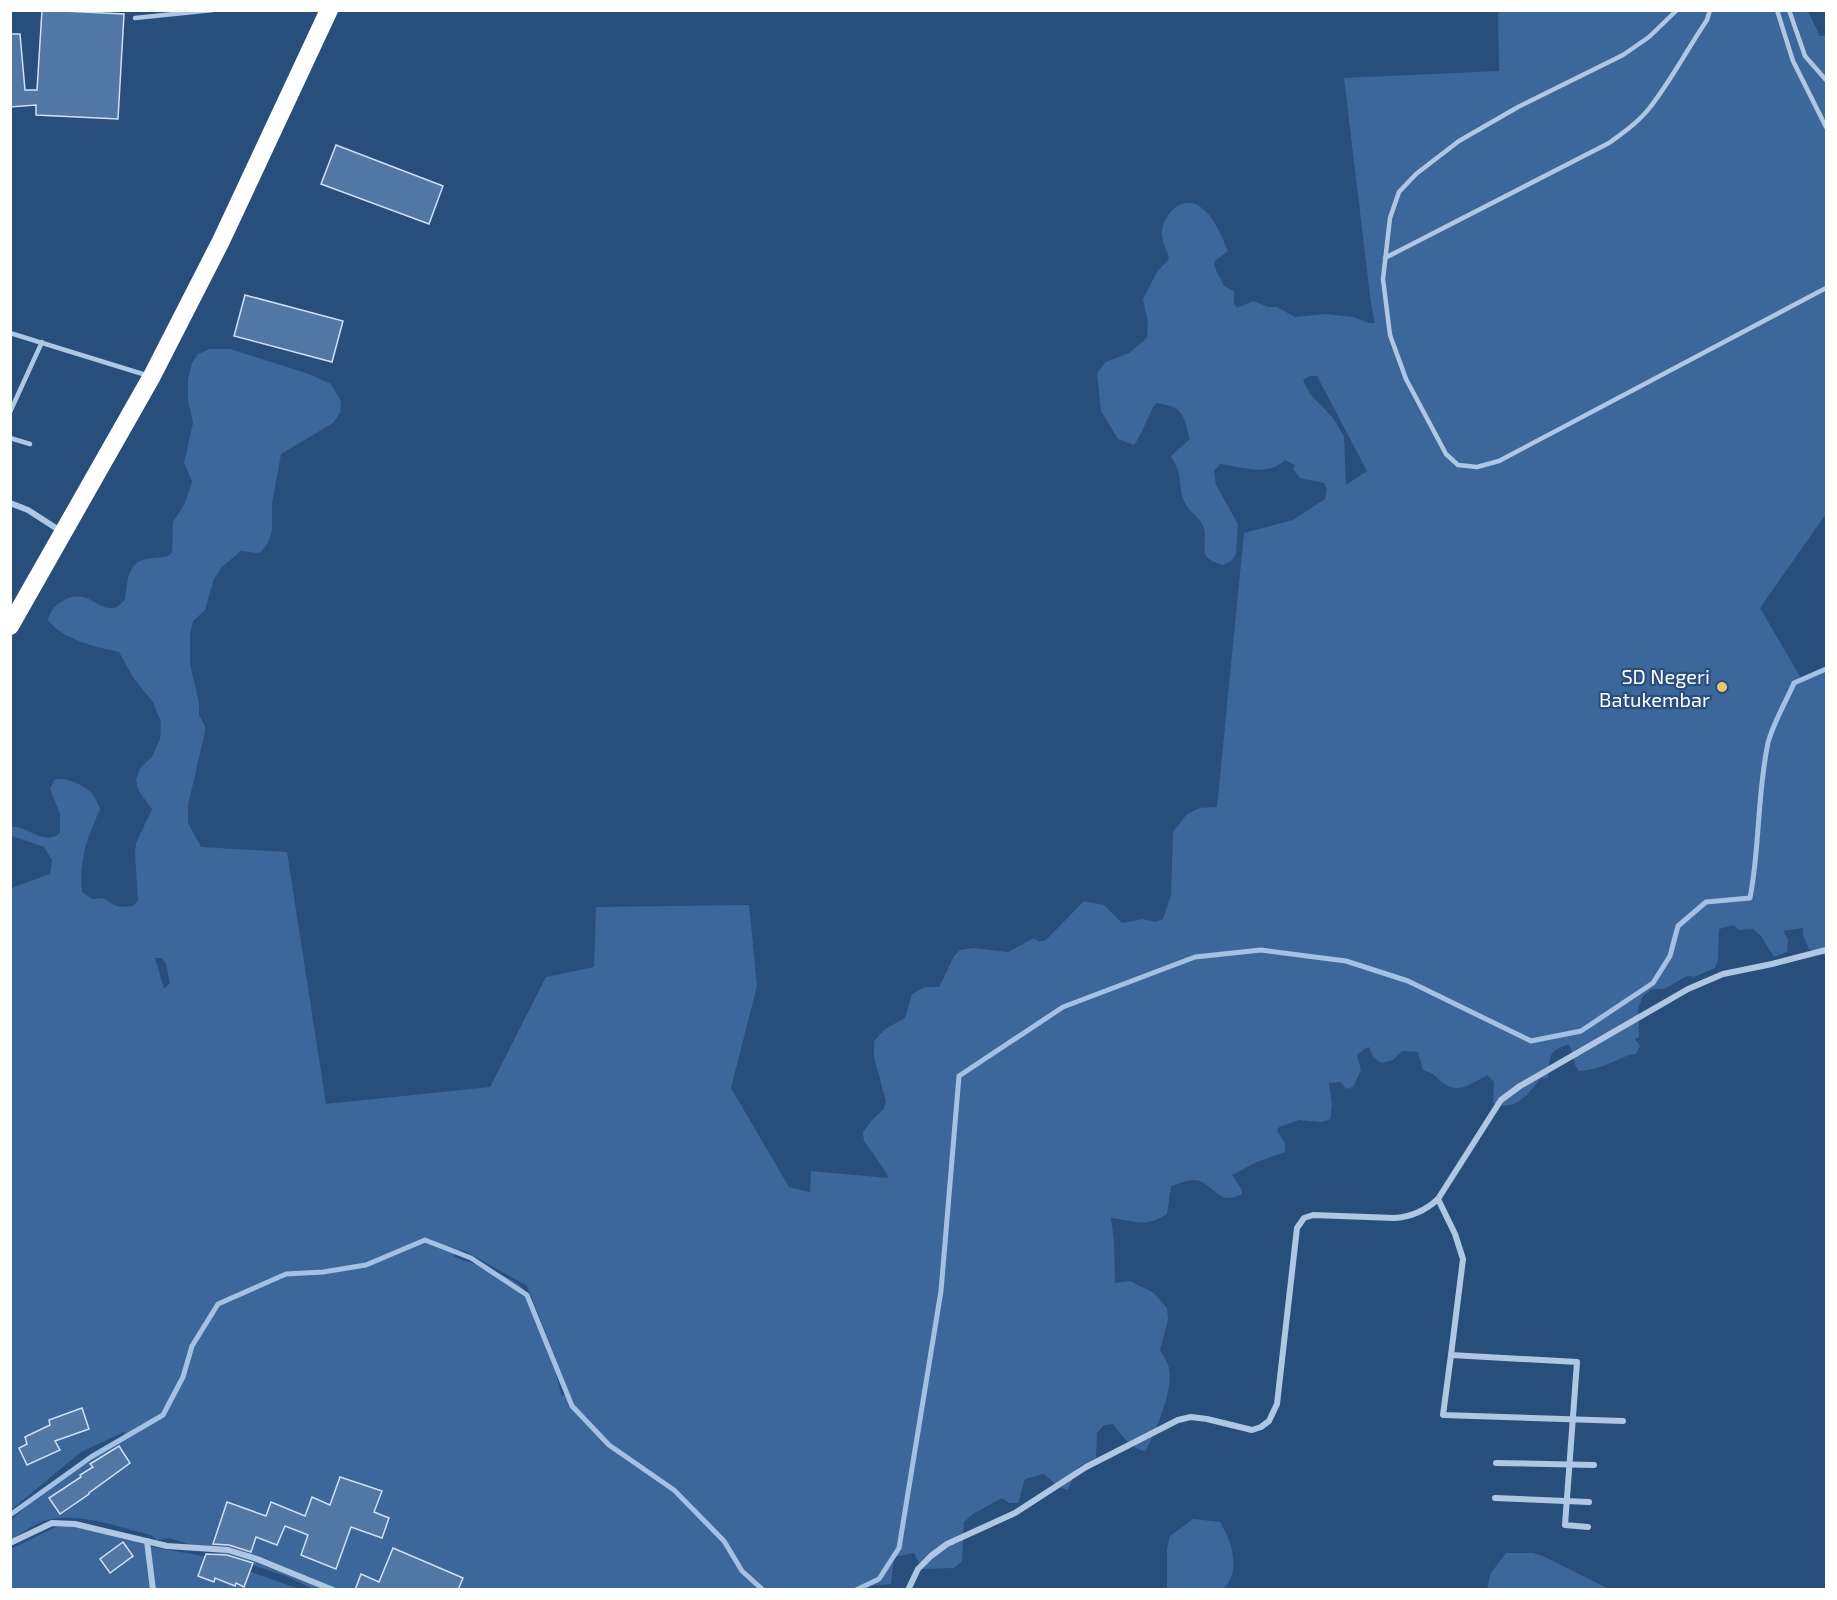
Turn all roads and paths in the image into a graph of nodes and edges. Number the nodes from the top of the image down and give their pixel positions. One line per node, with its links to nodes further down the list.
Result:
1 (213, 10): 7 (lane)
2 (329, 10): 14 (highway)
3 (1677, 10): 10 (lane)
4 (1710, 10): 10 (lane)
5 (1777, 10): 9 (lane)
6 (1789, 10): 8 (lane)
7 (135, 18)
8 (1827, 80)
9 (1827, 127)
10 (1385, 258): 11 (lane)
11 (1827, 288)
12 (10, 333): 13 (lane)
13 (42, 342): 14 (lane); 15 (lane)
14 (152, 376): 19 (highway)
15 (10, 412)
16 (10, 438): 17 (lane)
17 (30, 444)
18 (10, 503): 19 (street)
19 (63, 532): 20 (highway)
20 (10, 626)
21 (1827, 950): 22 (street)
22 (1438, 1199): 23 (street); 37 (street)
23 (1450, 1355): 24 (street); 24 (street)
24 (1573, 1419): 25 (street); 27 (street)
25 (1623, 1420)
26 (1496, 1463): 27 (street)
27 (1569, 1464): 28 (street); 30 (street)
28 (1594, 1465)
29 (1495, 1498): 30 (street)
30 (1566, 1500): 31 (street); 32 (street)
31 (1589, 1502)
32 (1588, 1527)
33 (147, 1541): 34 (street); 35 (street); 36 (street)
34 (10, 1543)
35 (153, 1590)
36 (333, 1590)
37 (908, 1590)

